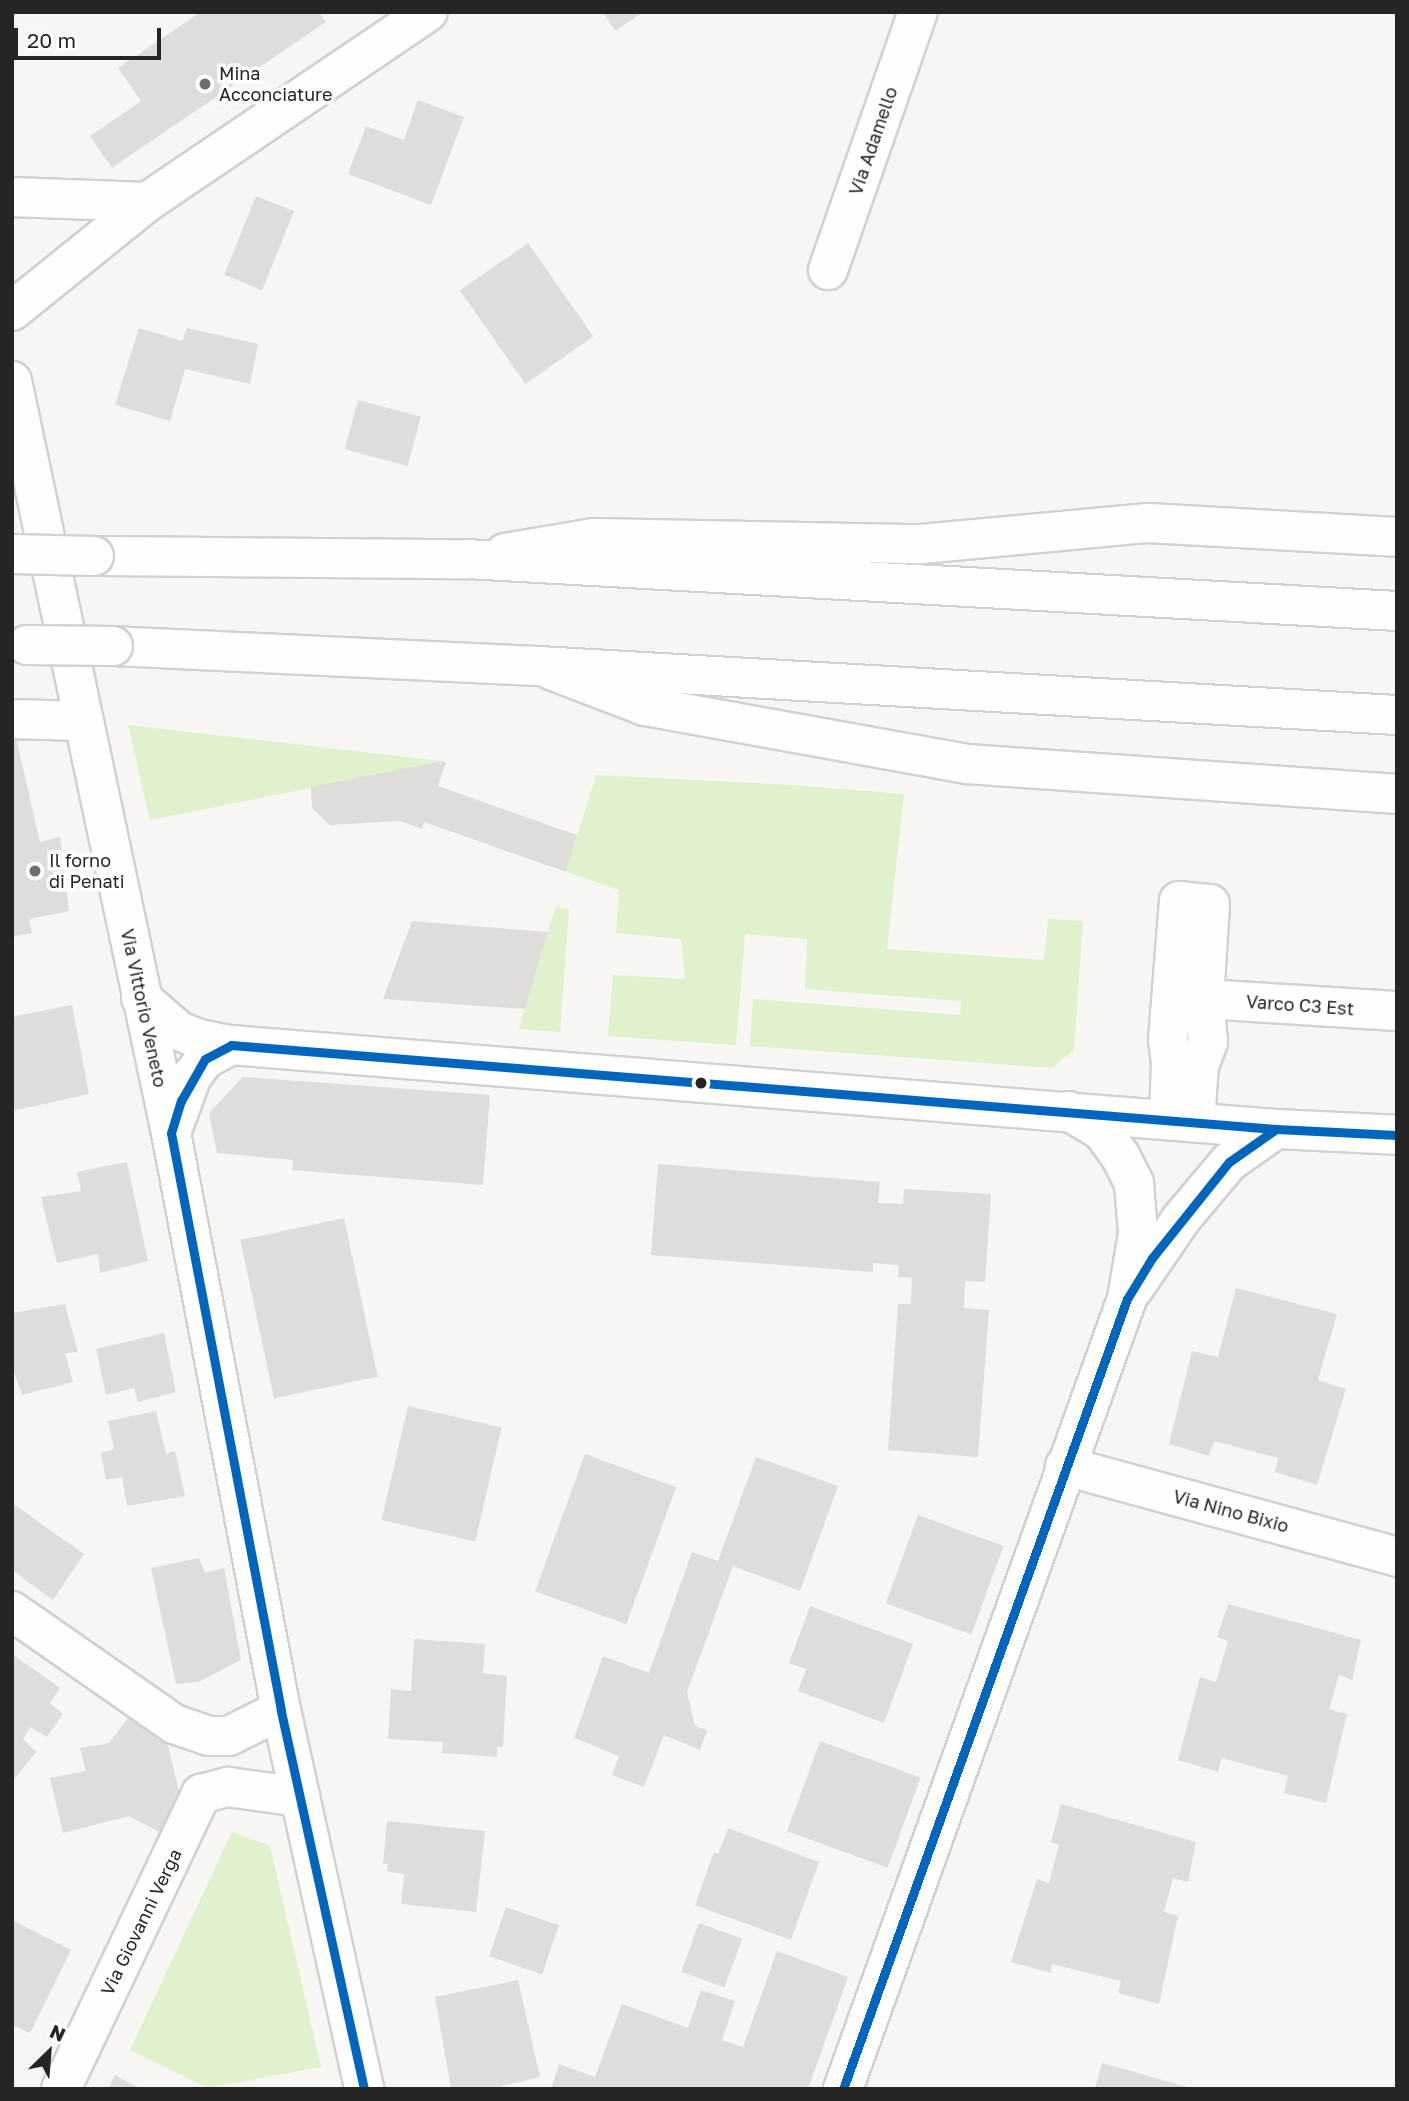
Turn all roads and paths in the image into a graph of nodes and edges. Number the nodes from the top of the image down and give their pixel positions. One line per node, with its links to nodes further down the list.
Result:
1 (428, 12): 4 (main road)
2 (918, 12): 5 (main road, Via Adamello)
3 (12, 197): 4 (main road)
4 (147, 202): 6 (main road)
5 (828, 270)
6 (12, 311)
7 (12, 381): 16 (main road, Via Vittorio Veneto)
8 (1397, 537): 10 (main road)
9 (12, 554): 10 (main road, bridge)
10 (467, 559): 11 (main road)
11 (1397, 611)
12 (20, 645): 13 (main road, bridge)
13 (539, 666): 14 (main road); 17 (main road)
14 (1397, 715)
15 (12, 719): 16 (main road)
16 (83, 720): 18 (main road, Via Vittorio Veneto)
17 (1397, 794)
18 (141, 998): 21 (main road); 25 (main road, Via Vittorio Veneto)
19 (1204, 999): 20 (main road, Varco C3 Est); 23 (main road); 23 (main road)
20 (1397, 1011)
21 (231, 1045): 22 (main road); 25 (main road)
22 (1069, 1111): 23 (main road); 27 (main road)
23 (1182, 1120): 24 (main road)
24 (1276, 1129): 26 (main road); 27 (main road)
25 (171, 1133): 31 (main road, Via Vittorio Veneto)
26 (1397, 1135)
27 (1127, 1299): 28 (main road)
28 (1065, 1466): 29 (main road, Via Nino Bixio); 37 (main road)
29 (1397, 1557)
30 (12, 1611): 32 (main road)
31 (281, 1710): 32 (main road); 34 (main road, Via Vittorio Veneto)
32 (174, 1724): 33 (main road)
33 (201, 1794): 34 (main road); 35 (main road, Via Giovanni Verga)
34 (300, 1797): 36 (main road, Via Vittorio Veneto)
35 (61, 2089)
36 (364, 2089)
37 (843, 2089)

